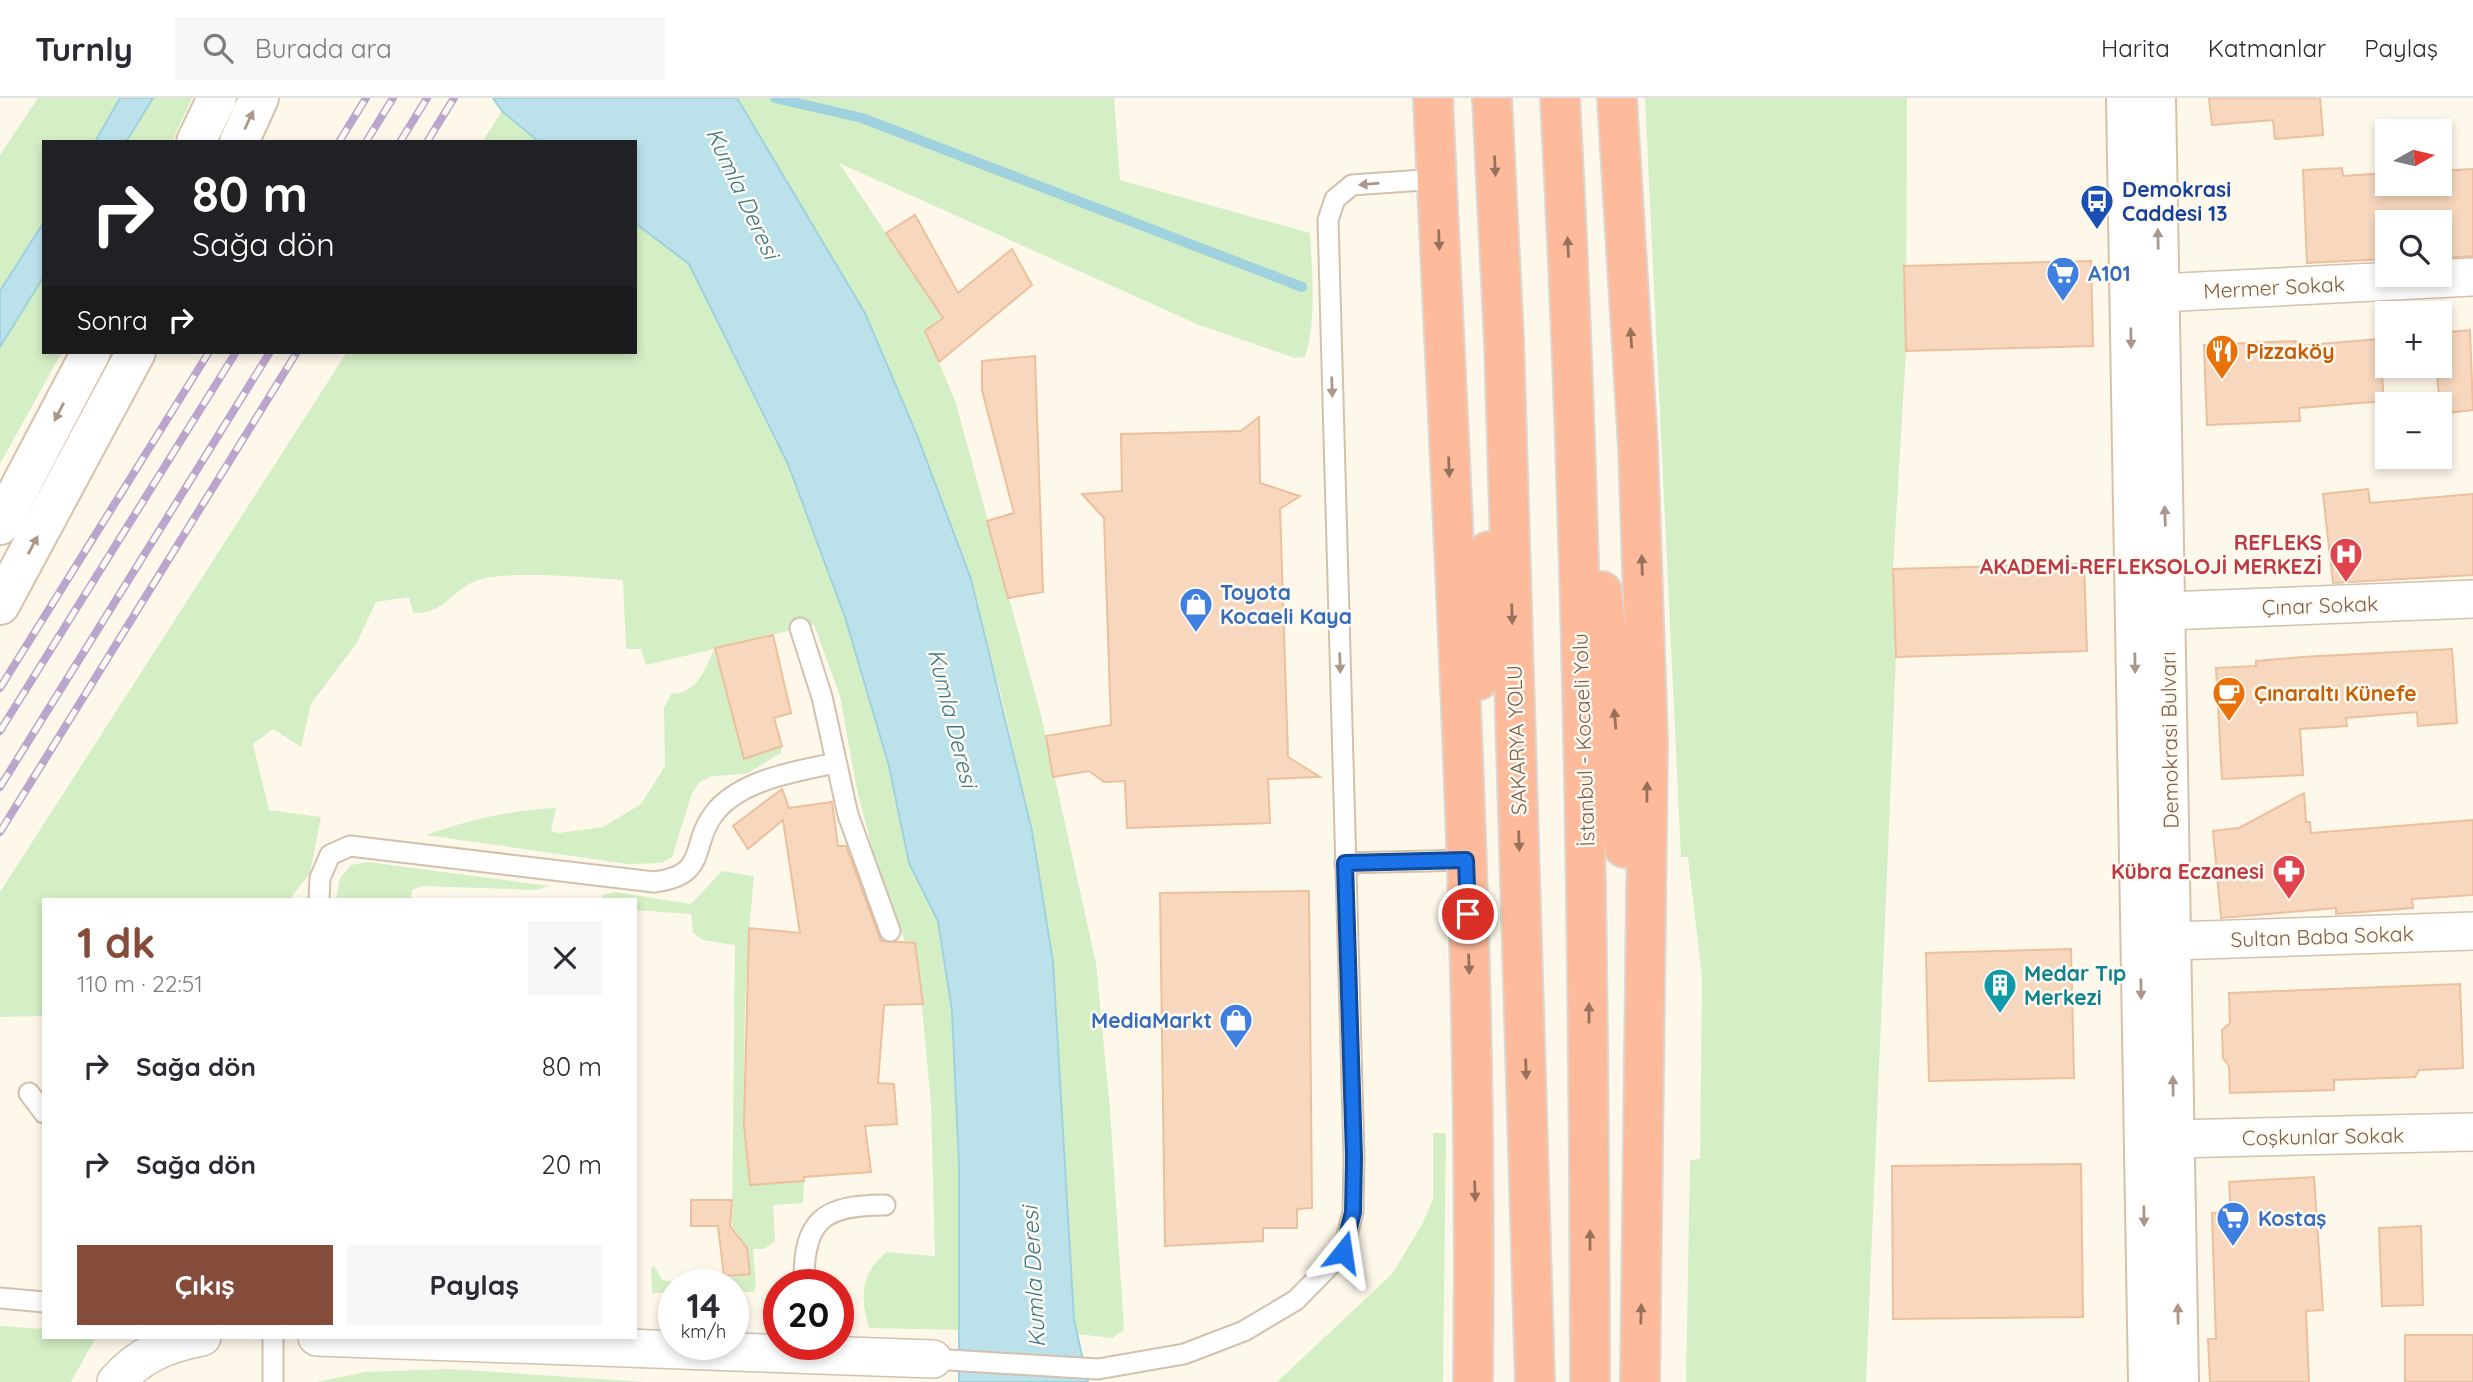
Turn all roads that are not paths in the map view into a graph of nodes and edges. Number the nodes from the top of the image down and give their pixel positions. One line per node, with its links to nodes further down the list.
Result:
1 (217, 98): 9 (main road)
2 (259, 98): 10 (main road, one-way to 2)
3 (1433, 98): 11 (highway)
4 (1492, 98): 15 (highway, SAKARYA YOLU, one-way to 15)
5 (1560, 98): 13 (highway, İstanbul - Kocaeli Yolu, one-way to 5)
6 (1616, 98): 34 (highway, one-way to 6)
7 (2126, 98): 14 (main road, Demokrasi Bulvarı)
8 (2156, 98): 14 (main road, Demokrasi Bulvarı, one-way to 8)
9 (197, 140)
10 (240, 140)
11 (1437, 179): 24 (highway, one-way to 24); 25 (lane, one-way to 25)
12 (2473, 277): 14 (street, Mermer Sokak)
13 (1570, 284): 34 (highway, one-way to 13); 51 (highway, İstanbul - Kocaeli Yolu, one-way to 13)
14 (2145, 294): 21 (main road, Demokrasi Bulvarı)
15 (1504, 340): 24 (highway); 50 (highway, SAKARYA YOLU, one-way to 50)
16 (90, 354): 18 (main road, one-way to 18)
17 (135, 354): 20 (main road, one-way to 17)
18 (0, 525)
19 (2473, 599): 21 (street, Çınar Sokak)
20 (0, 605)
21 (2151, 611): 29 (main road, Demokrasi Bulvarı)
22 (800, 628): 23 (lane)
23 (836, 763): 26 (lane); 27 (lane)
24 (1466, 860): 25 (lane); 49 (highway, one-way to 49)
25 (1345, 863): 46 (lane)
26 (319, 898)
27 (890, 930)
28 (2473, 931): 29 (street, Sultan Baba Sokak)
29 (2156, 940): 33 (main road, Demokrasi Bulvarı)
30 (30, 1093): 31 (lane)
31 (42, 1110)
32 (2473, 1132): 33 (street, Coşkunlar Sokak)
33 (2158, 1138): 53 (main road, Demokrasi Bulvarı, one-way to 53); 54 (main road, Demokrasi Bulvarı, one-way to 33)
34 (1644, 1154): 52 (highway, one-way to 34)
35 (885, 1205): 36 (lane)
36 (805, 1269)
37 (0, 1298): 38 (lane)
38 (42, 1302)
39 (187, 1339): 47 (street)
40 (273, 1339): 48 (lane)
41 (420, 1339): 42 (street)
42 (471, 1340): 43 (street)
43 (629, 1343): 44 (street)
44 (763, 1348)
45 (854, 1353): 46 (street)
46 (933, 1359)
47 (116, 1382)
48 (273, 1382)
49 (1473, 1382)
50 (1535, 1382)
51 (1590, 1382)
52 (1640, 1382)
53 (2148, 1382)
54 (2179, 1382)

